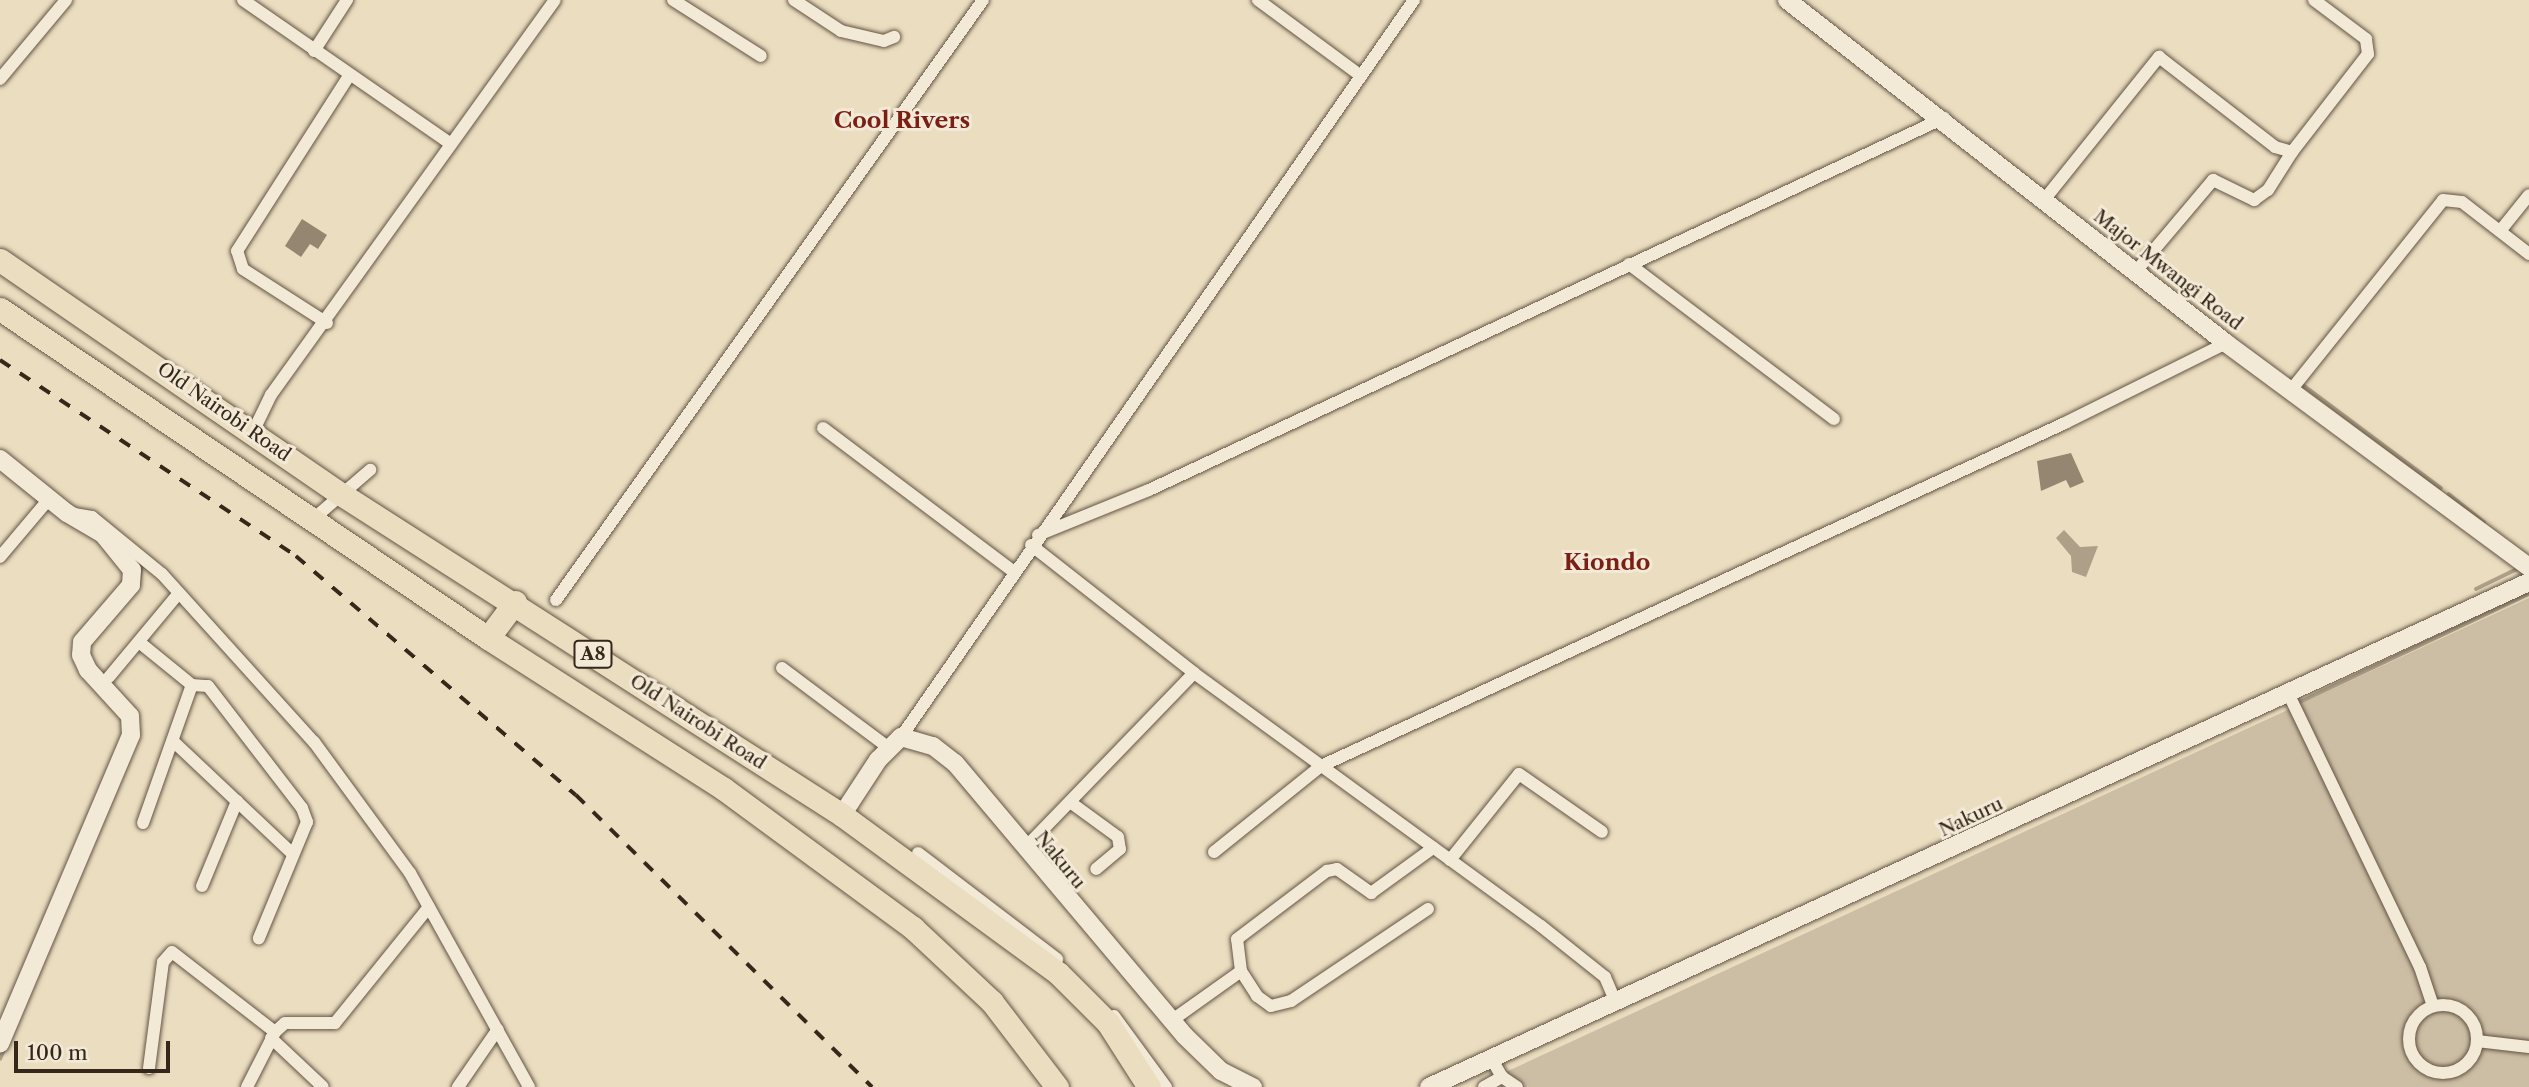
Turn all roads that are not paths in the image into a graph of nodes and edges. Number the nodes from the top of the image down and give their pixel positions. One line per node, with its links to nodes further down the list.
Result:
1 (66, 0): 17 (street)
2 (243, 0): 13 (street)
3 (347, 0): 13 (street)
4 (555, 0): 19 (street)
5 (673, 0): 14 (street)
6 (794, 0): 12 (street)
7 (983, 0): 47 (street)
8 (1258, 0): 16 (street)
9 (1414, 0): 16 (street)
10 (1787, 0): 18 (main road, Major Mwangi Road)
11 (2314, 0): 20 (street)
12 (894, 37)
13 (314, 51): 15 (street)
14 (761, 56)
15 (349, 76): 19 (street); 29 (street)
16 (1361, 76): 41 (street)
17 (0, 79)
18 (1944, 118): 22 (main road, Major Mwangi Road); 26 (street)
19 (451, 144): 29 (street)
20 (2292, 152): 22 (street); 27 (street)
21 (2529, 195): 23 (street)
22 (2043, 200): 27 (main road, Major Mwangi Road)
23 (2500, 231): 24 (street); 31 (street)
24 (2529, 254)
25 (0, 260): 34 (highway, Old Nairobi Road / A8)
26 (1629, 264): 32 (street); 41 (street)
27 (2137, 271): 30 (main road, Major Mwangi Road)
28 (0, 310): 40 (highway, Old Nairobi Road / A8)
29 (327, 323): 34 (street)
30 (2226, 343): 31 (main road, Major Mwangi Road); 58 (street)
31 (2291, 390): 43 (main road, Major Mwangi Road)
32 (1834, 419)
33 (822, 428): 44 (street)
34 (253, 432): 37 (highway, Old Nairobi Road / A8)
35 (0, 459): 38 (main road)
36 (370, 470): 37 (street)
37 (341, 494): 40 (street); 48 (highway, Old Nairobi Road / A8)
38 (49, 499): 39 (main road); 42 (street)
39 (67, 513): 46 (street); 82 (main road)
40 (312, 520): 49 (highway, Old Nairobi Road / A8)
41 (1035, 540): 44 (street); 52 (street)
42 (0, 557)
43 (2529, 567)
44 (1013, 571): 57 (street)
45 (2529, 582): 55 (main road, Nakuru)
46 (179, 593): 50 (street); 72 (street)
47 (556, 600)
48 (515, 602): 49 (highway); 61 (highway, Old Nairobi Road / A8)
49 (488, 638): 92 (highway, Old Nairobi Road / A8)
50 (139, 642): 53 (street); 54 (street)
51 (782, 668): 57 (street)
52 (1194, 673): 58 (street); 60 (street)
53 (109, 677)
54 (192, 685): 56 (street); 68 (street)
55 (2288, 693): 76 (main road, Nakuru); 77 (street)
56 (174, 743): 59 (street); 62 (street)
57 (895, 743): 61 (main road); 65 (main road, Nakuru)
58 (1321, 766): 64 (street); 66 (street)
59 (237, 801): 68 (street); 71 (street)
60 (1069, 802): 65 (street); 70 (street)
61 (842, 815): 93 (highway, Old Nairobi Road / A8)
62 (143, 823)
63 (1602, 832): 69 (street)
64 (1433, 848): 69 (street); 75 (street)
65 (1024, 849): 78 (main road, Nakuru)
66 (1214, 852)
67 (918, 853): 94 (street)
68 (293, 854): 74 (street)
69 (1450, 860): 76 (street)
70 (1096, 869)
71 (202, 886)
72 (429, 907): 79 (street); 80 (street)
73 (1428, 909): 75 (street)
74 (259, 938)
75 (1241, 971): 78 (street)
76 (1615, 1000): 84 (main road, Nakuru)
77 (2433, 1006): 81 (street); 86 (street)
78 (1171, 1021): 95 (main road, Nakuru)
79 (498, 1029): 90 (street); 91 (street)
80 (273, 1035): 85 (street); 88 (street); 89 (street)
81 (2477, 1041): 83 (street); 86 (street)
82 (0, 1043)
83 (2529, 1047)
84 (1491, 1058): 87 (street); 96 (main road, Nakuru)
85 (149, 1068)
86 (2442, 1073): 99 (street)
87 (1502, 1077): 97 (street); 98 (street)
88 (247, 1087)
89 (323, 1087)
90 (458, 1087)
91 (529, 1087)
92 (1057, 1087)
93 (1149, 1087)
94 (1166, 1087)
95 (1253, 1087)
96 (1429, 1087)
97 (1484, 1087)
98 (1517, 1087)
99 (2440, 1087)

